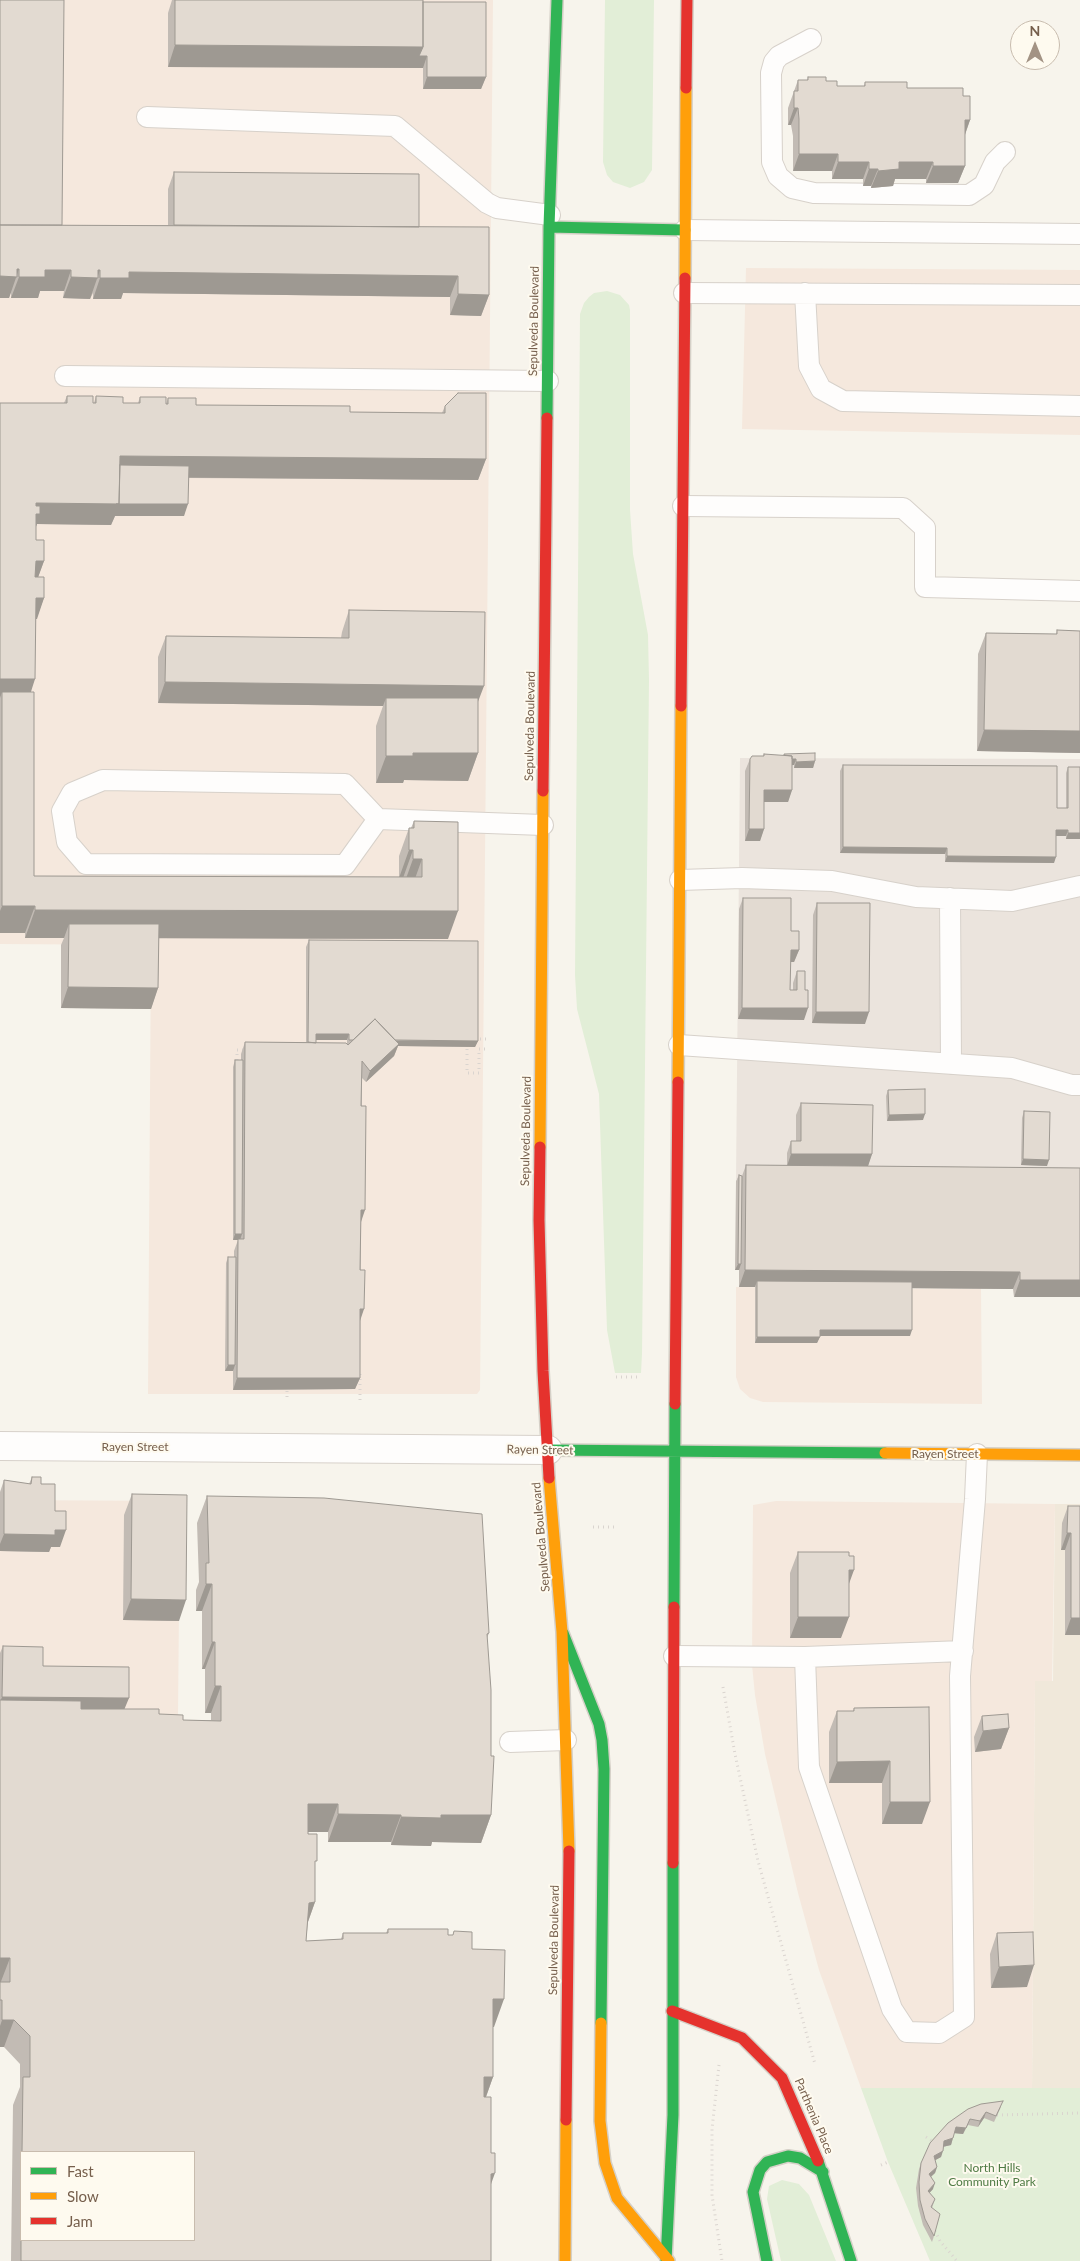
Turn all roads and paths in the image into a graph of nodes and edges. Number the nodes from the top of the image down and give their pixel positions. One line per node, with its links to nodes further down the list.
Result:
1 (557, 0): 6 (main road, Sepulveda Boulevard)
2 (687, 0): 7 (main road)
3 (811, 39): 5 (lane)
4 (147, 117): 6 (lane)
5 (1005, 152)
6 (550, 221): 7 (main road); 13 (main road, Sepulveda Boulevard)
7 (685, 230): 8 (lane); 9 (main road)
8 (1080, 234)
9 (684, 293): 10 (lane); 15 (main road)
10 (805, 293): 11 (lane); 14 (lane)
11 (1080, 295)
12 (65, 376): 13 (lane)
13 (548, 381): 18 (main road, Sepulveda Boulevard)
14 (1080, 406)
15 (683, 506): 16 (lane); 19 (main road)
16 (1080, 591)
17 (378, 818): 17 (lane); 18 (lane)
18 (543, 825): 38 (main road, Sepulveda Boulevard)
19 (680, 880): 21 (lane); 25 (main road)
20 (1080, 886): 21 (lane)
21 (950, 898): 28 (lane)
22 (467, 1039): 26 (path)
23 (475, 1039): 24 (path)
24 (489, 1039)
25 (679, 1045): 28 (lane); 39 (main road)
26 (489, 1049)
27 (256, 1050): 29 (path)
28 (951, 1064): 30 (lane)
29 (237, 1068)
30 (1080, 1085)
31 (349, 1372): 36 (path)
32 (616, 1378): 33 (path)
33 (642, 1378)
34 (287, 1383): 35 (path)
35 (287, 1400)
36 (360, 1401)
37 (0, 1446): 38 (street, Rayen Street)
38 (548, 1450): 39 (main road, Rayen Street); 44 (main road, Sepulveda Boulevard)
39 (675, 1451): 40 (main road, Rayen Street); 46 (main road)
40 (977, 1454): 41 (main road, Rayen Street); 45 (lane)
41 (1080, 1455)
42 (593, 1527): 43 (path)
43 (618, 1527)
44 (562, 1632): 48 (main road, Sepulveda Boulevard); 61 (main road)
45 (963, 1651): 47 (lane); 47 (lane)
46 (674, 1656): 47 (lane); 50 (main road); 52 (path)
47 (805, 1657)
48 (566, 1740): 49 (lane); 62 (main road, Sepulveda Boulevard)
49 (510, 1742)
50 (672, 2011): 59 (main road, Parthenia Place); 61 (main road)
51 (719, 2059): 63 (path)
52 (816, 2070)
53 (1080, 2113): 54 (path)
54 (997, 2115)
55 (926, 2137): 56 (path)
56 (942, 2147)
57 (888, 2162): 58 (path)
58 (881, 2165)
59 (823, 2172): 64 (main road); 65 (main road, Parthenia Place)
60 (935, 2231): 66 (path)
61 (667, 2260)
62 (564, 2261)
63 (722, 2261)
64 (767, 2261)
65 (851, 2261)
66 (957, 2261)

